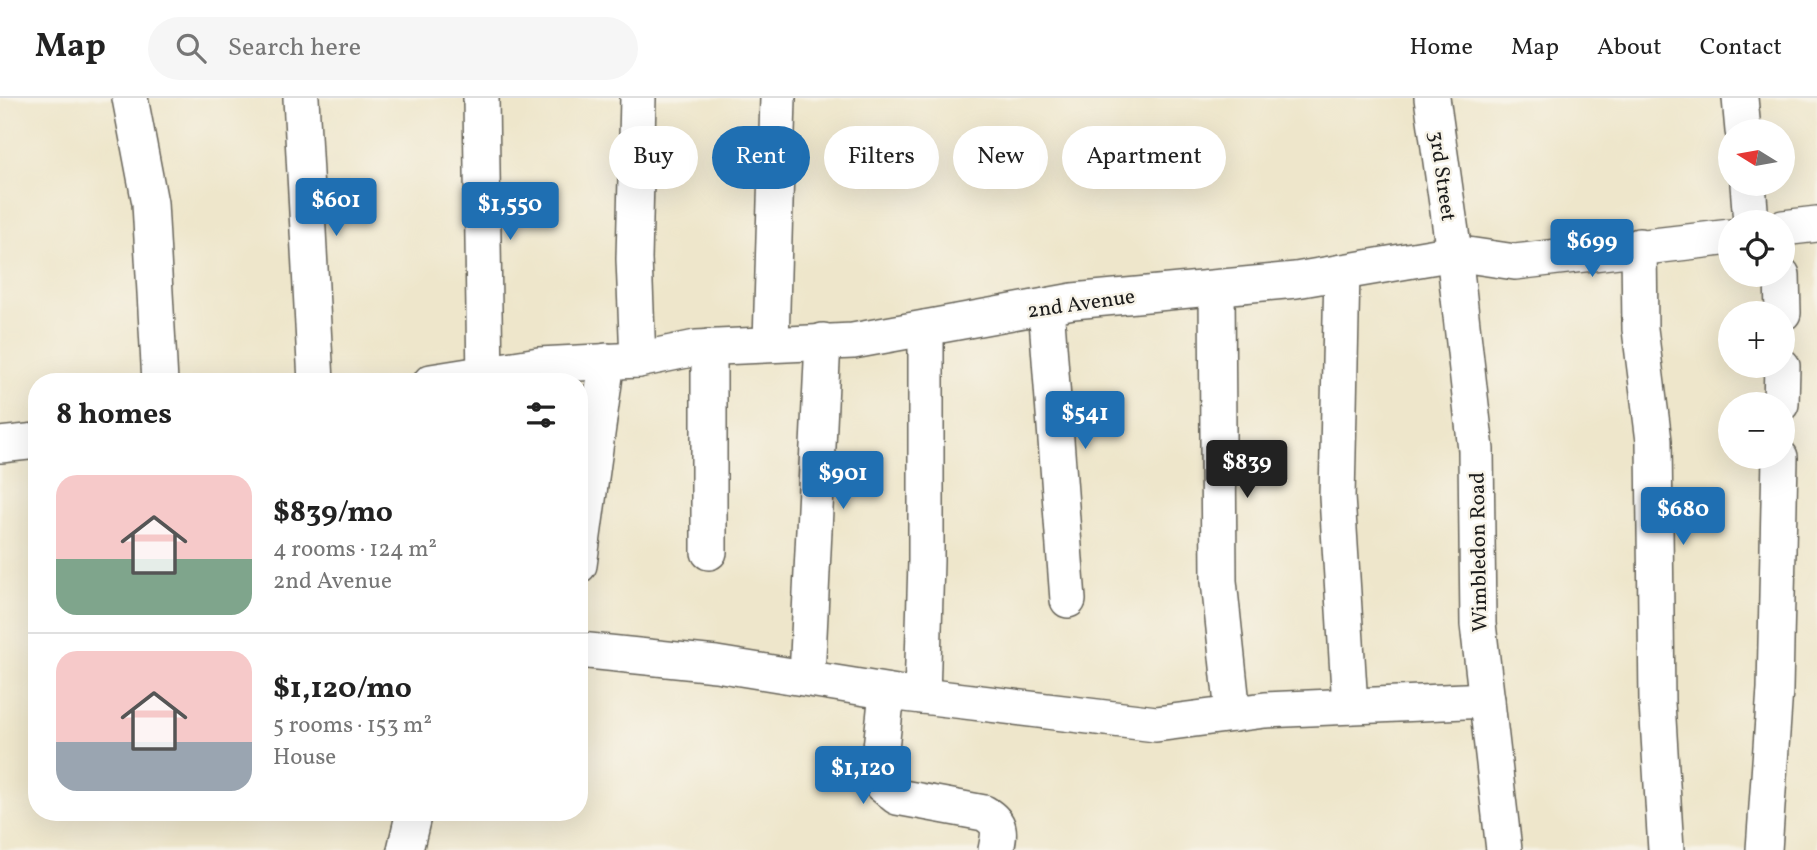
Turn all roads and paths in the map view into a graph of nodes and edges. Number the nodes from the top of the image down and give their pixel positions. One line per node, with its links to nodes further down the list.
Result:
1 (130, 98): 22 (street)
2 (301, 98): 23 (street)
3 (481, 98): 24 (street)
4 (638, 98): 21 (street)
5 (778, 98): 19 (street)
6 (1432, 98): 13 (street, 3rd Street)
7 (1740, 98): 8 (street)
8 (1742, 119)
9 (1817, 224): 10 (street)
10 (1795, 227)
11 (1718, 238): 12 (street, 2nd Avenue)
12 (1639, 246): 13 (street, 2nd Avenue); 43 (street)
13 (1454, 253): 14 (street, 2nd Avenue); 36 (street, Wimbledon Road)
14 (1342, 272): 15 (street, 2nd Avenue); 37 (street)
15 (1217, 288): 16 (street, 2nd Avenue); 38 (street)
16 (1046, 306): 17 (street, 2nd Avenue); 31 (street)
17 (926, 328): 18 (street, 2nd Avenue); 35 (street)
18 (823, 341): 19 (street, 2nd Avenue); 33 (street)
19 (771, 343): 20 (street, 2nd Avenue)
20 (709, 347): 21 (street, 2nd Avenue); 30 (street)
21 (622, 361): 25 (street, 2nd Avenue); 29 (street)
22 (159, 373)
23 (316, 373)
24 (486, 373)
25 (513, 373)
26 (28, 442): 27 (street)
27 (0, 445)
28 (1780, 469): 44 (street)
29 (588, 522)
30 (709, 552)
31 (1068, 600)
32 (588, 651): 33 (street)
33 (807, 677): 34 (street)
34 (887, 692): 35 (street); 41 (street)
35 (922, 696): 38 (street)
36 (1487, 701): 37 (street); 42 (street, Wimbledon Road)
37 (1350, 706): 38 (street)
38 (1233, 714)
39 (412, 821): 40 (street)
40 (405, 850)
41 (996, 850)
42 (1504, 850)
43 (1667, 850)
44 (1764, 850)

